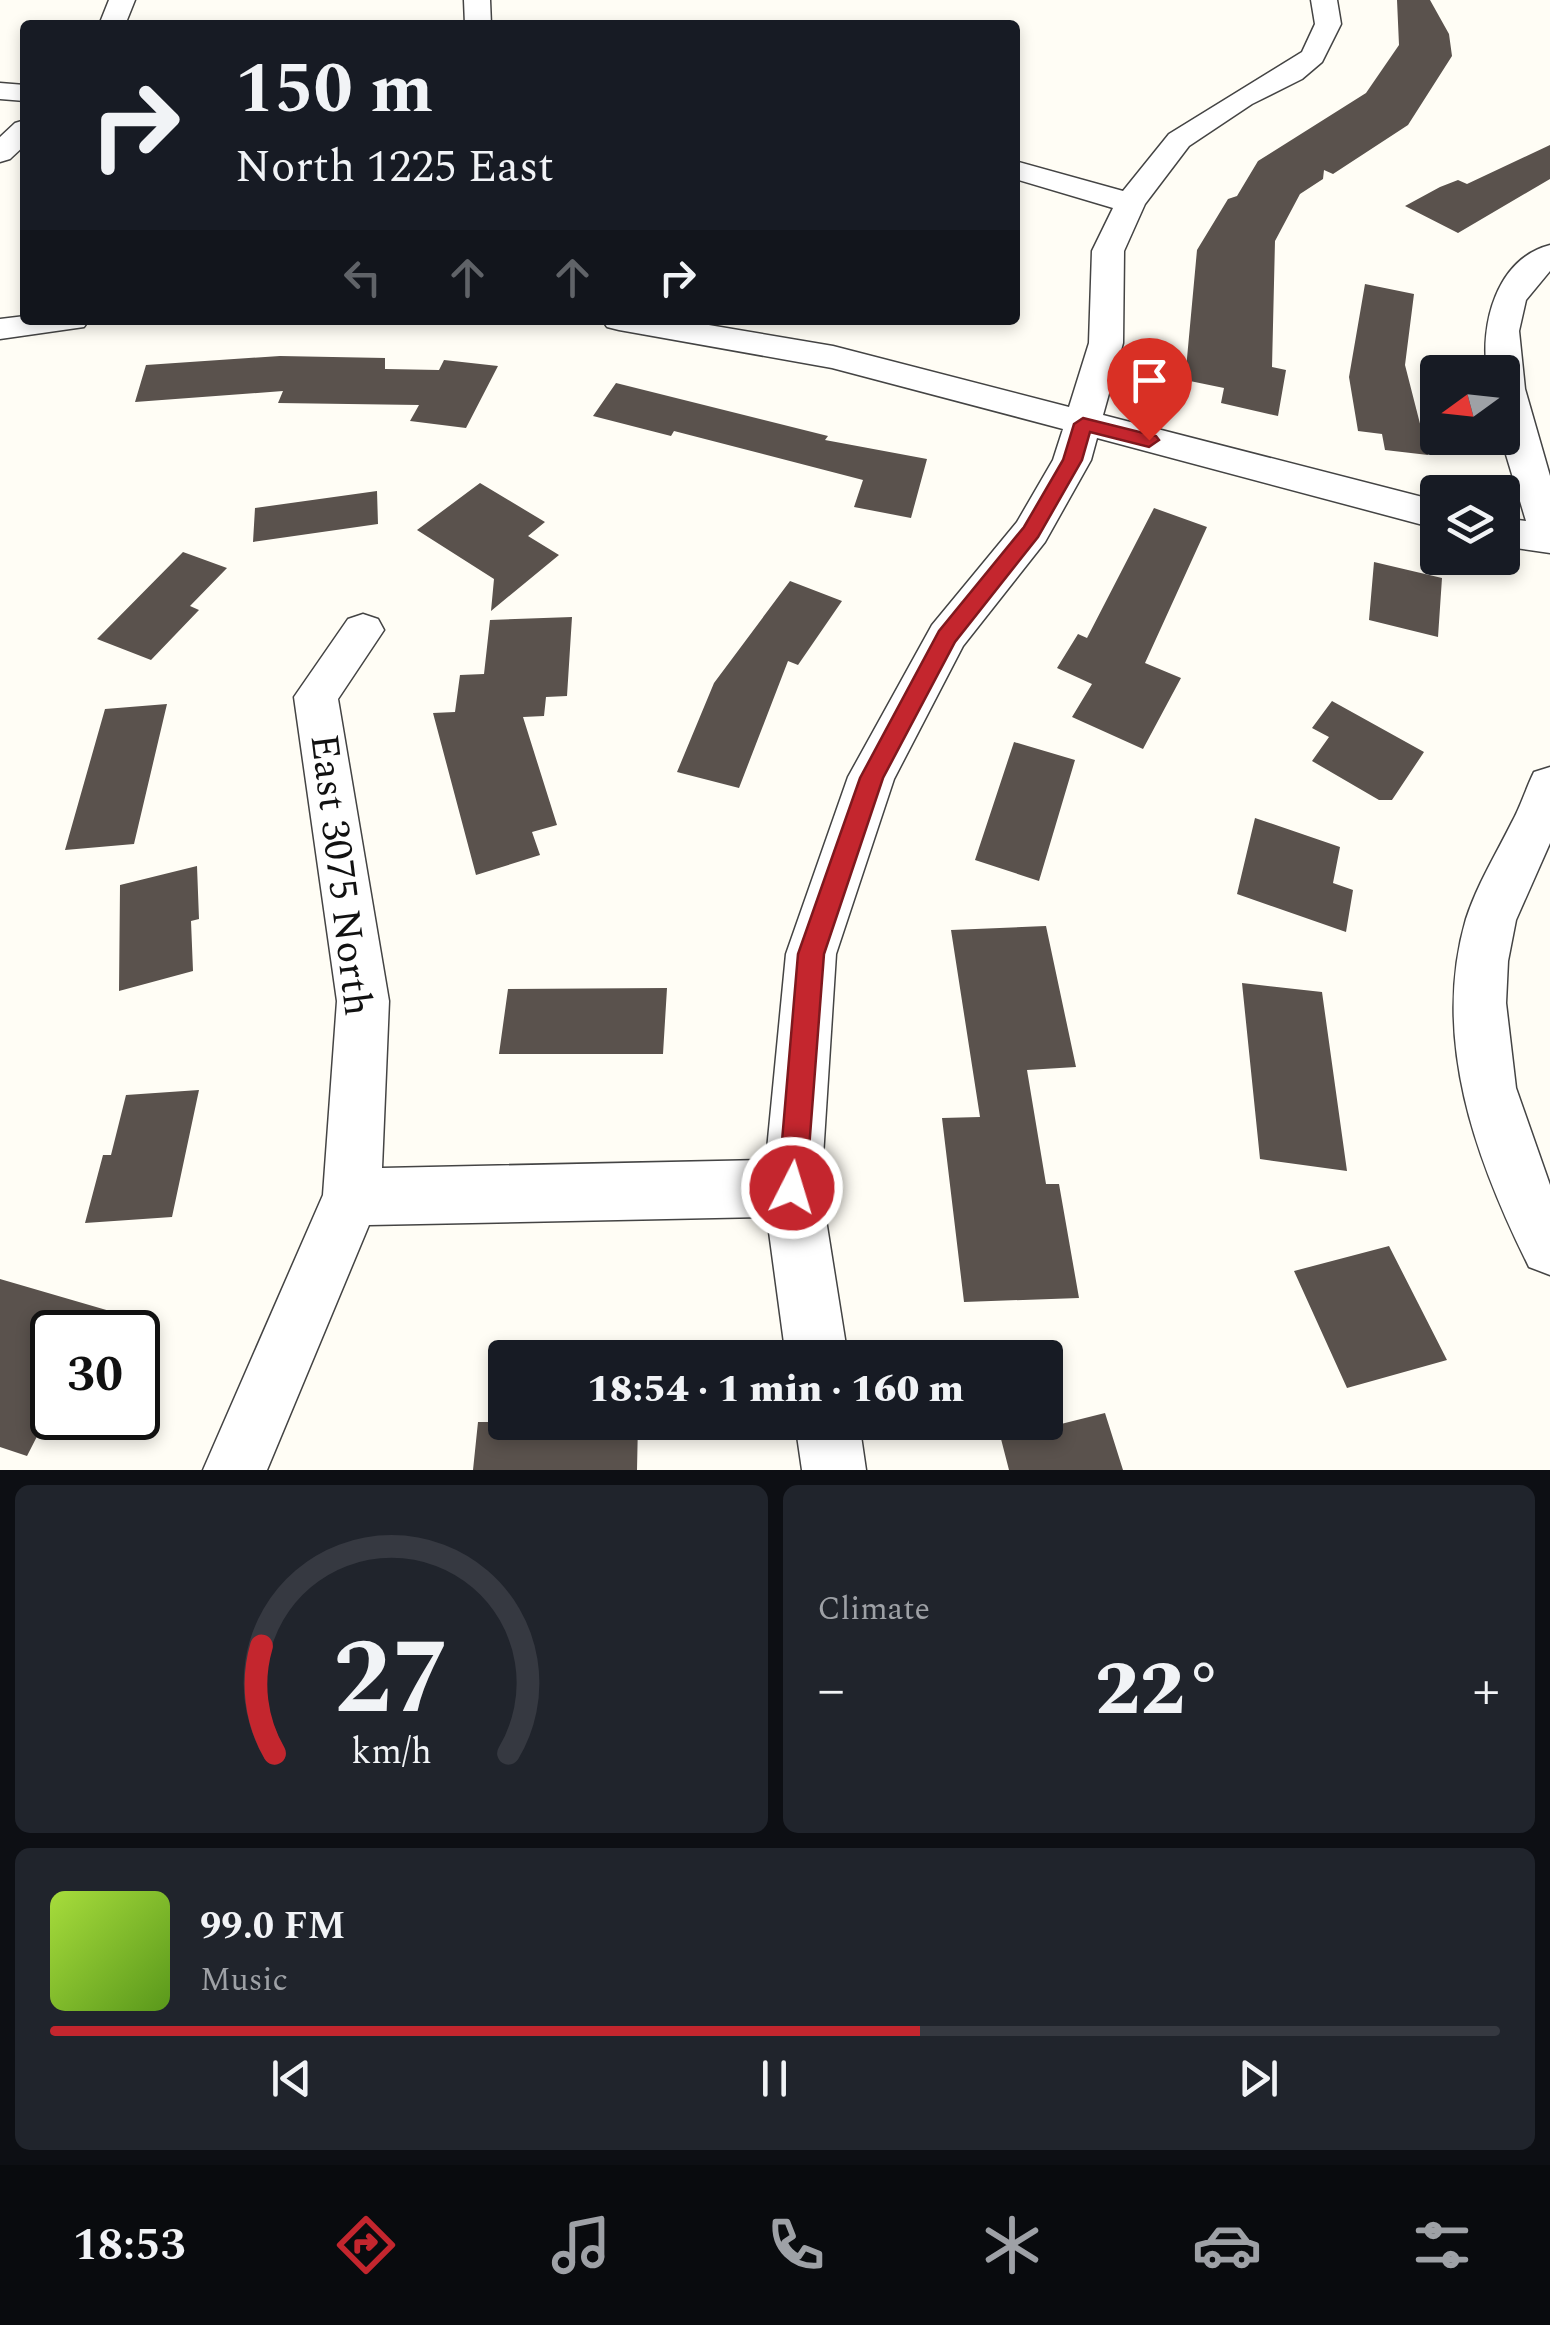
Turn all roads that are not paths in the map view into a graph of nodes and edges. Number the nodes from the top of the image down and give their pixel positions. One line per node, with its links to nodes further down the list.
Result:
1 (1324, 0): 5 (street)
2 (20, 133): 3 (street)
3 (0, 152)
4 (1020, 171): 5 (street)
5 (1130, 203): 10 (street)
6 (1550, 255): 13 (street)
7 (36, 325): 9 (street)
8 (647, 325): 10 (street)
9 (0, 330)
10 (1083, 424): 11 (street); 16 (street)
11 (1420, 510)
12 (1520, 534): 13 (street)
13 (1550, 538)
14 (363, 630): 17 (street, East 3075 North)
15 (1550, 786): 18 (street)
16 (792, 1188): 17 (street); 19 (street)
17 (352, 1198): 21 (street, East 3075 North)
18 (1550, 1246)
19 (814, 1340)
20 (830, 1440): 22 (street)
21 (235, 1470)
22 (834, 1470)

